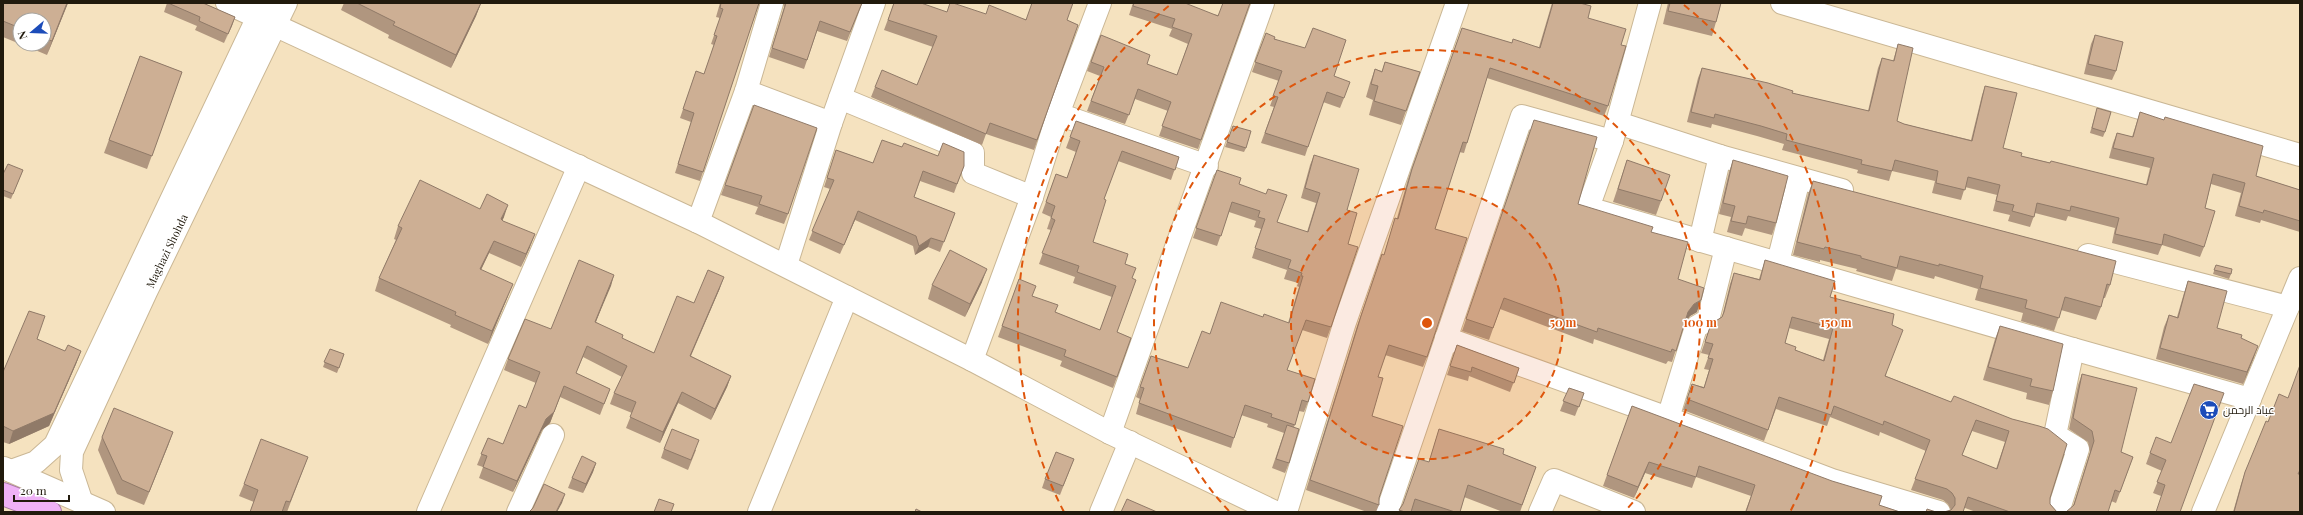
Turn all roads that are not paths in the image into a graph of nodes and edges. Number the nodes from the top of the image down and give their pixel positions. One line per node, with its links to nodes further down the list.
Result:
1 (227, 3): 10 (street)
2 (286, 3): 10 (street, Maghazi Shohda)
3 (772, 3): 11 (street)
4 (874, 3): 12 (street)
5 (1100, 3): 13 (street)
6 (1263, 3): 19 (street)
7 (1457, 3): 50 (street)
8 (1650, 3): 15 (street)
9 (1782, 3): 16 (street)
10 (266, 15): 18 (street); 40 (street, Maghazi Shohda); 42 (street, Maghazi Shohda)
11 (746, 91): 14 (street); 23 (street)
12 (840, 98): 14 (street); 22 (street)
13 (1058, 114): 19 (street); 22 (street)
14 (831, 123): 28 (street)
15 (1615, 132): 17 (street); 24 (street); 32 (street)
16 (2300, 155)
17 (1720, 156): 20 (street); 24 (street)
18 (579, 166): 23 (street); 45 (street)
19 (1207, 166): 37 (street)
20 (1799, 179): 21 (street); 27 (street)
21 (1859, 194)
22 (1032, 197): 34 (street)
23 (698, 222): 28 (street)
24 (1700, 241): 25 (street)
25 (1726, 248): 27 (street); 36 (street)
26 (2065, 248): 31 (street)
27 (1778, 262): 33 (street)
28 (786, 265): 30 (street)
29 (2300, 278): 31 (street)
30 (847, 297): 34 (street); 47 (street)
31 (2288, 307): 35 (street)
32 (1446, 338): 36 (street); 51 (street)
33 (2073, 349): 35 (street); 55 (street)
34 (972, 360): 37 (street)
35 (2250, 399): 56 (street)
36 (1668, 418): 54 (street)
37 (1110, 433): 39 (street)
38 (553, 435): 46 (street)
39 (1130, 442): 48 (street); 49 (street)
40 (7, 470): 42 (street)
41 (3, 494): 43 (highway)
42 (82, 503): 44 (street)
43 (50, 512)
44 (104, 512)
45 (428, 512)
46 (518, 512)
47 (759, 512)
48 (1101, 512)
49 (1275, 512)
50 (1286, 512)
51 (1387, 512)
52 (1540, 512): 53 (street)
53 (1634, 512)
54 (1939, 512)
55 (2058, 512)
56 (2203, 512)

